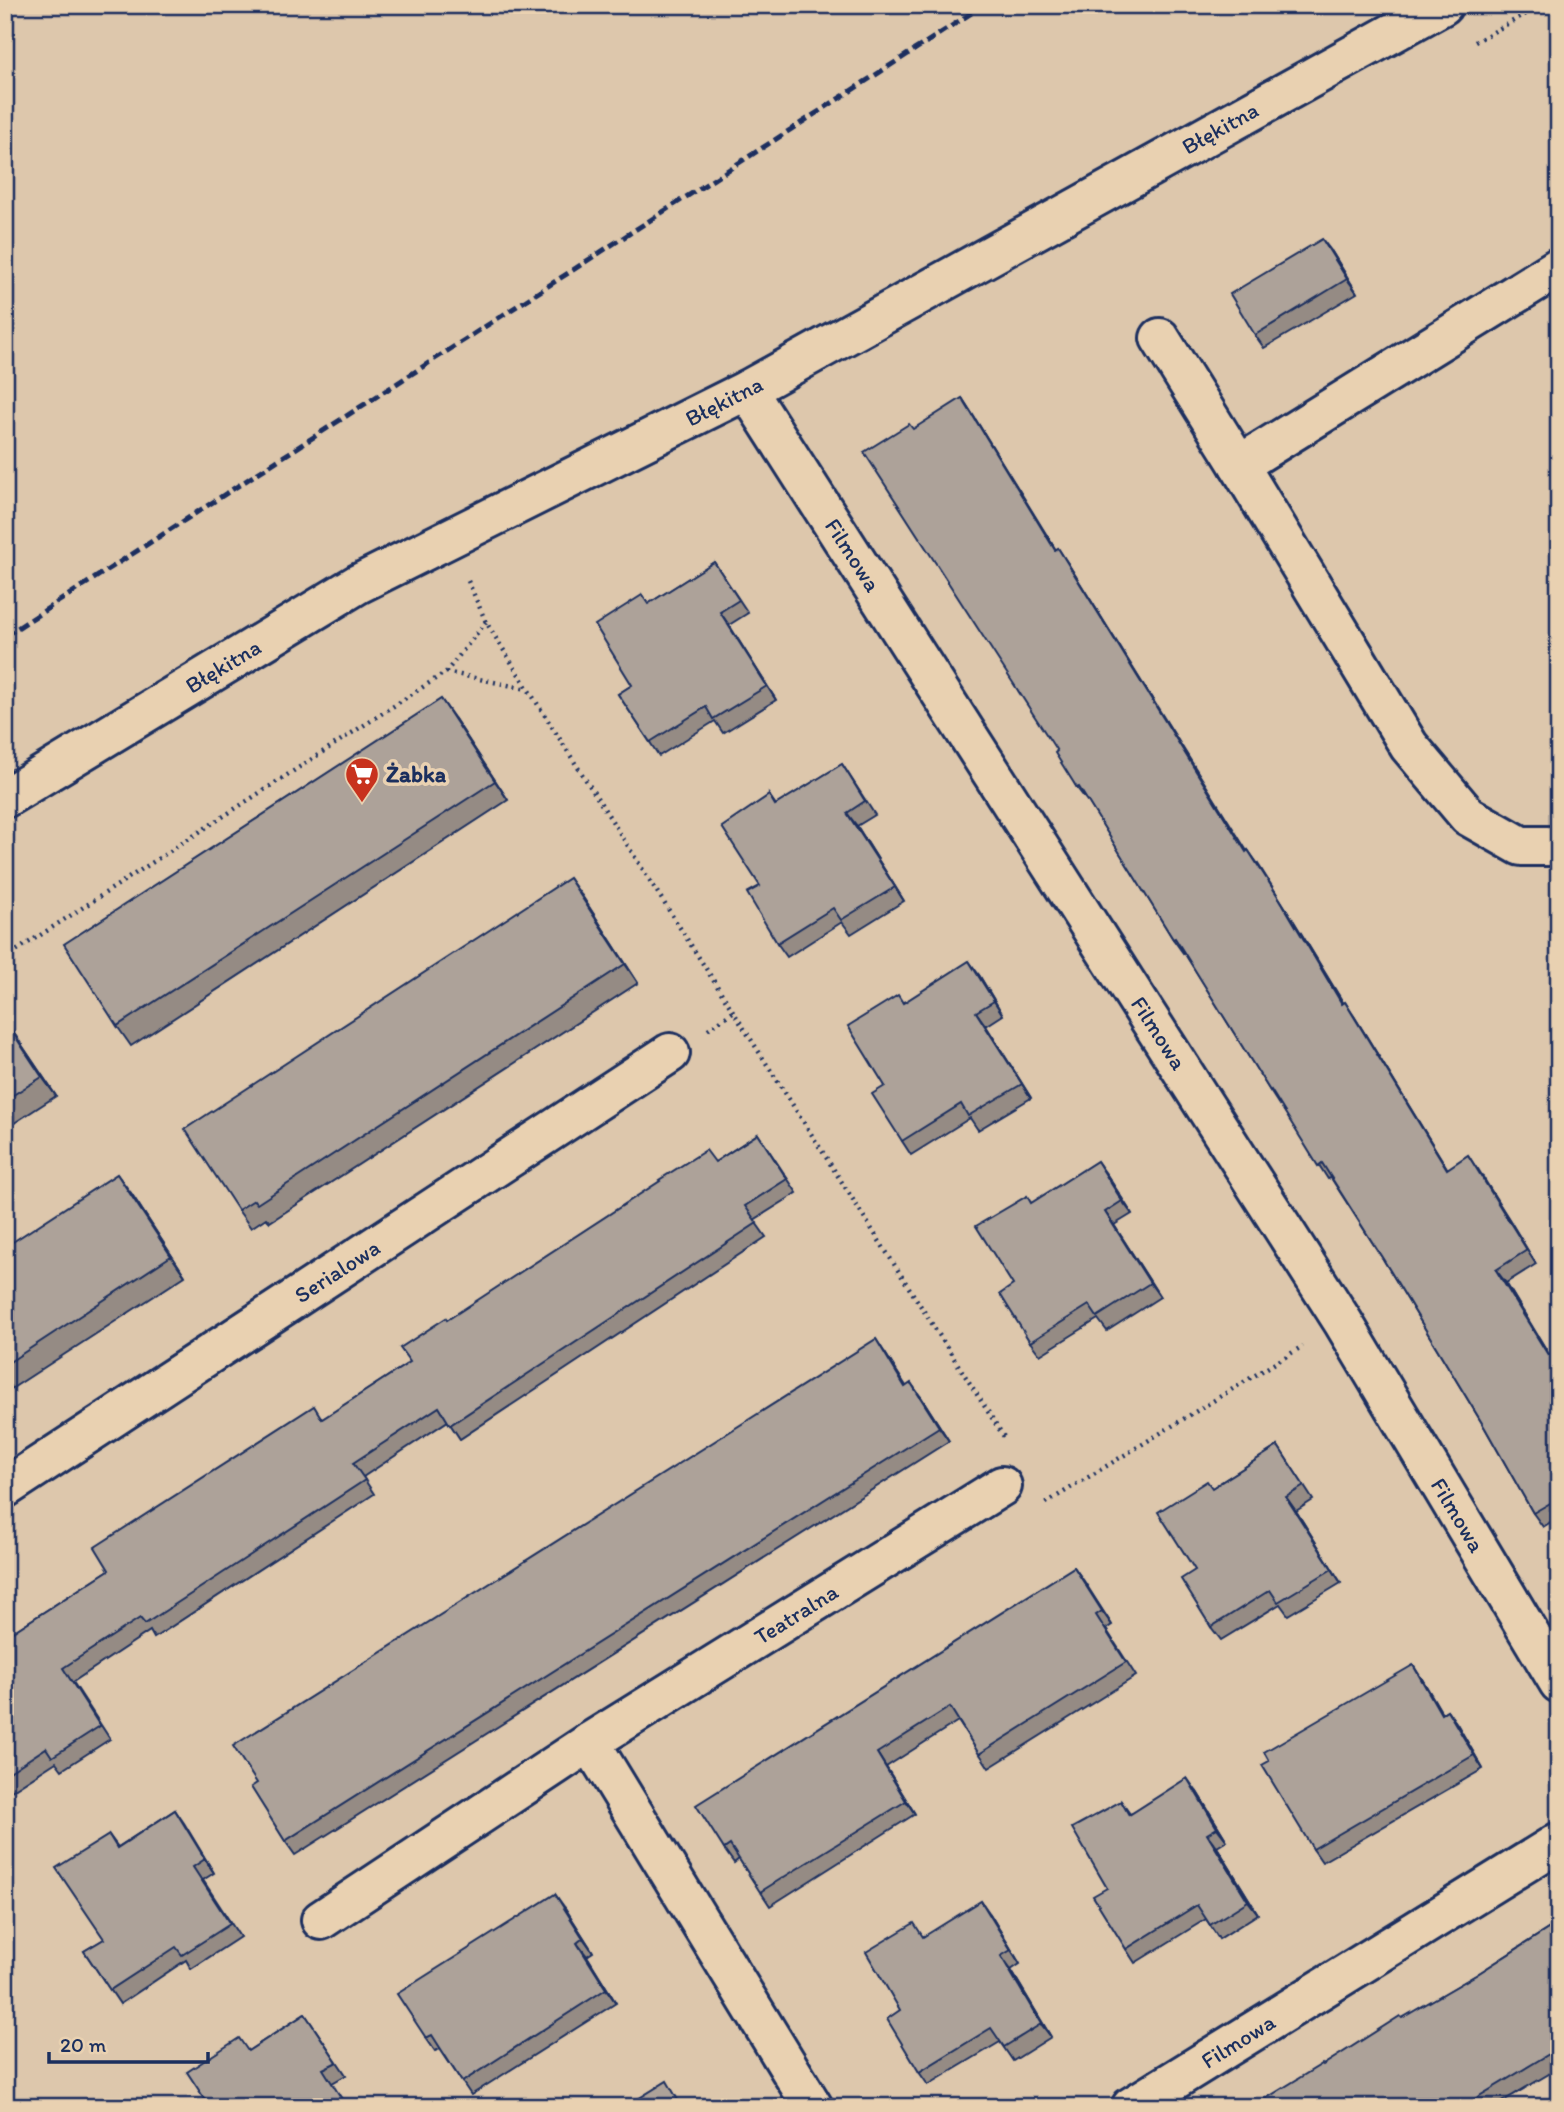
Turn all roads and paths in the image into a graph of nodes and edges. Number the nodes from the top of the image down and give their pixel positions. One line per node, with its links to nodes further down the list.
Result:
1 (1443, 5): 4 (street, Błękitna)
2 (1559, 267): 5 (street)
3 (1160, 338): 5 (street)
4 (747, 390): 6 (street, Błękitna); 14 (street, Filmowa)
5 (1239, 465): 11 (street)
6 (443, 541): 7 (path); 10 (street, Błękitna)
7 (486, 621): 8 (path); 9 (path)
8 (446, 671): 9 (path); 12 (path)
9 (528, 689): 15 (path)
10 (5, 798)
11 (1559, 846)
12 (5, 958)
13 (670, 1054): 17 (street, Serialowa)
14 (1343, 1322): 18 (path); 19 (street, Filmowa)
15 (1010, 1446)
16 (1002, 1486): 20 (street, Teatralna)
17 (5, 1488)
18 (1040, 1493)
19 (1559, 1683)
20 (590, 1742): 22 (street, Teatralna); 23 (street)
21 (1559, 1842): 24 (street, Filmowa)
22 (321, 1920)
23 (813, 2107)
24 (1131, 2107)

